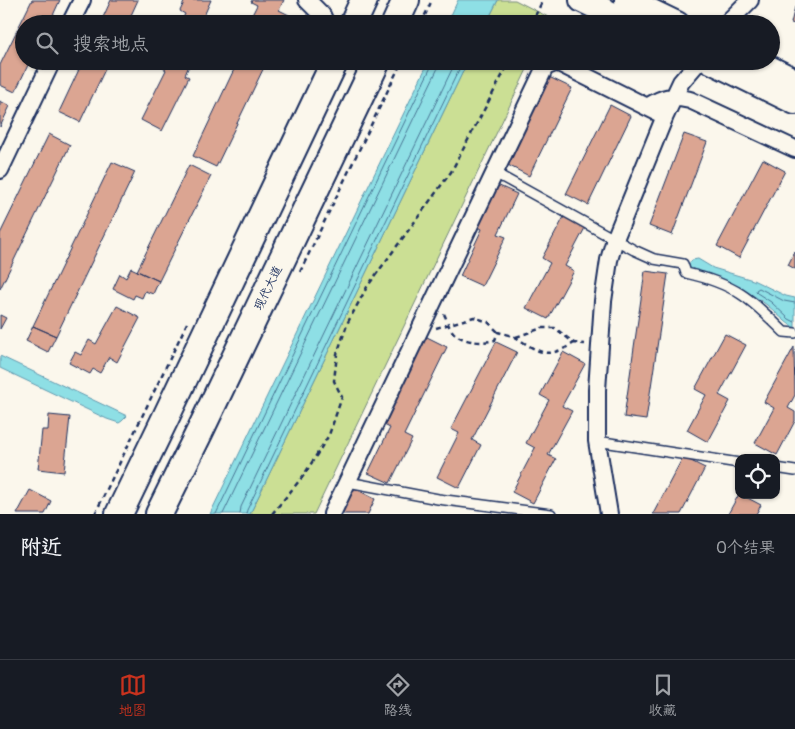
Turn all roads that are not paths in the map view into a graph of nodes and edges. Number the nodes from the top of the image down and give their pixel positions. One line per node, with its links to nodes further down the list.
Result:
1 (82, 0): 8 (street)
2 (307, 0): 9 (street)
3 (364, 0): 10 (main road)
4 (406, 0): 11 (main road)
5 (582, 0): 12 (main road)
6 (627, 0): 13 (main road)
7 (750, 0): 14 (street)
8 (74, 15)
9 (322, 15)
10 (357, 15)
11 (399, 15)
12 (613, 15)
13 (658, 15)
14 (735, 15)
15 (48, 70): 29 (street)
16 (331, 70): 38 (main road)
17 (373, 70): 39 (main road, 现代大道)
18 (544, 70): 30 (street)
19 (573, 70): 26 (street)
20 (691, 70): 24 (street)
21 (729, 70): 25 (main road)
22 (774, 70): 23 (main road)
23 (795, 80)
24 (674, 97): 26 (street); 27 (street); 28 (street)
25 (795, 102)
26 (647, 107): 27 (street)
27 (665, 116): 31 (street)
28 (795, 149)
29 (0, 170)
30 (495, 173): 31 (lane); 37 (street)
31 (615, 239): 32 (lane); 33 (street)
32 (795, 333)
33 (597, 441): 34 (lane); 42 (street)
34 (735, 462)
35 (780, 469): 36 (lane)
36 (795, 471)
37 (348, 482): 40 (street); 41 (lane)
38 (119, 514)
39 (159, 514)
40 (332, 514)
41 (551, 514)
42 (609, 514)

